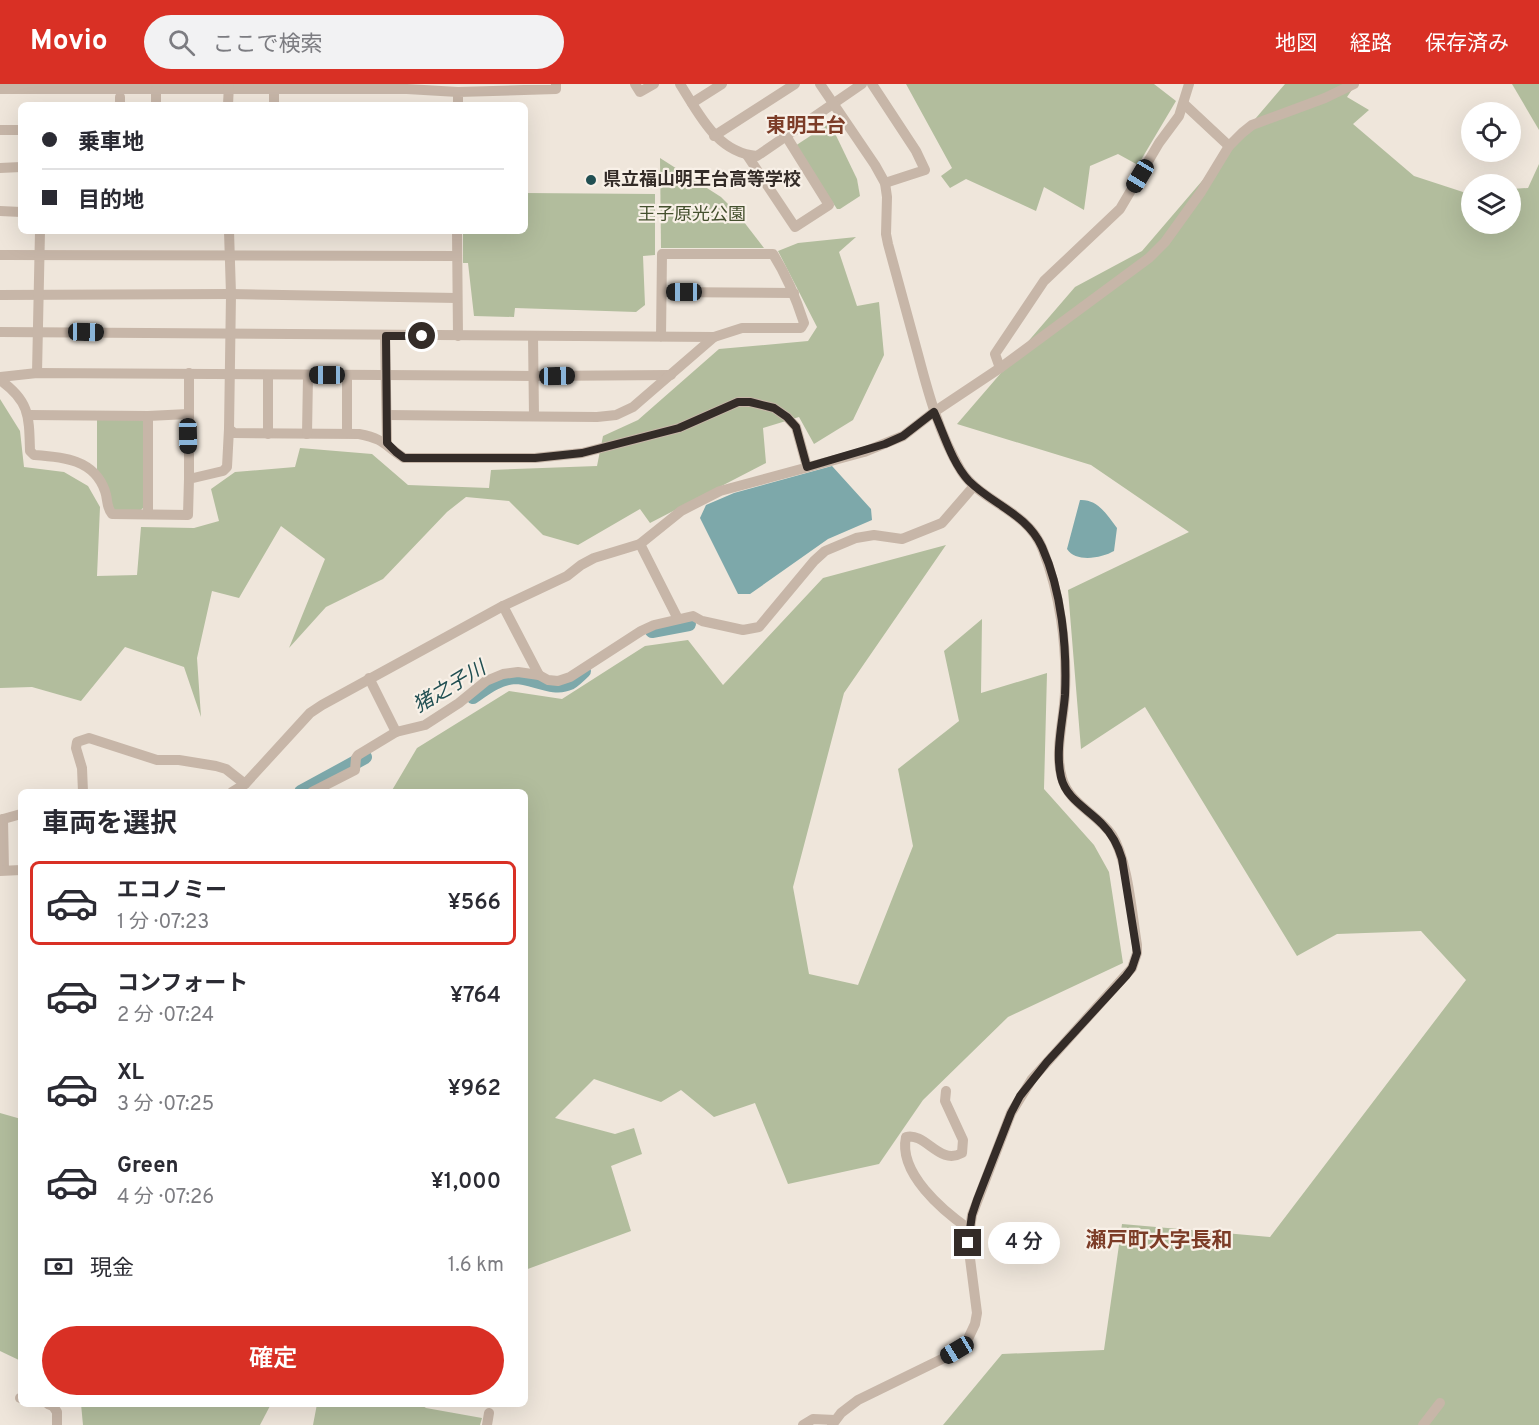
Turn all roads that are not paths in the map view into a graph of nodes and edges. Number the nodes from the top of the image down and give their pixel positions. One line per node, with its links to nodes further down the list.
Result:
1 (556, 84): 19 (street)
2 (635, 84): 3 (street)
3 (654, 84)
4 (680, 84): 24 (street)
5 (722, 84): 24 (street)
6 (795, 84): 29 (street)
7 (820, 84): 25 (street)
8 (862, 84): 25 (street)
9 (872, 84): 35 (street)
10 (1188, 84): 26 (street)
11 (1353, 84): 31 (street)
12 (274, 86): 13 (street); 16 (street); 22 (street)
13 (407, 86): 19 (street)
14 (72, 87): 17 (street); 18 (street)
15 (186, 87): 16 (street); 18 (street)
16 (229, 87): 21 (street)
17 (0, 89)
18 (156, 90): 20 (street)
19 (458, 92): 23 (street)
20 (156, 102)
21 (228, 102)
22 (274, 102)
23 (458, 102)
24 (692, 103): 29 (street)
25 (833, 104): 30 (street); 35 (street)
26 (1184, 104): 31 (street); 59 (street)
27 (0, 130): 28 (street)
28 (18, 130)
29 (714, 136): 32 (street)
30 (786, 136): 32 (street); 32 (street)
31 (1229, 146): 59 (street)
32 (747, 155)
33 (18, 167): 34 (street)
34 (0, 168)
35 (885, 183): 70 (street)
36 (0, 211): 37 (street)
37 (18, 212)
38 (40, 234): 41 (street)
39 (229, 234): 43 (street)
40 (457, 234): 44 (street)
41 (39, 254): 42 (street); 43 (street); 47 (street)
42 (0, 255)
43 (230, 256): 44 (street); 48 (street)
44 (457, 256): 50 (street)
45 (663, 292): 46 (street); 46 (street); 57 (street)
46 (794, 292): 58 (street)
47 (39, 294): 48 (street); 49 (street); 51 (street)
48 (231, 294): 50 (street); 53 (street)
49 (0, 295)
50 (457, 298): 55 (street)
51 (38, 331): 52 (street); 53 (street); 60 (street)
52 (0, 332)
53 (229, 335): 54 (street); 62 (street)
54 (386, 336): 55 (street); 63 (street)
55 (458, 336): 56 (street)
56 (533, 336): 57 (street); 68 (street)
57 (661, 337): 58 (street)
58 (714, 337): 67 (street)
59 (1000, 368): 70 (street)
60 (38, 373): 61 (street); 69 (street)
61 (189, 373): 62 (street); 71 (street)
62 (229, 374): 64 (street); 76 (street)
63 (386, 374): 66 (street); 68 (street); 73 (street)
64 (268, 375): 65 (street); 78 (street)
65 (308, 375): 66 (street); 79 (street)
66 (346, 375): 77 (street)
67 (671, 375): 68 (street); 75 (street)
68 (534, 376): 75 (street)
69 (0, 378): 72 (street)
70 (934, 412): 81 (street); 83 (street)
71 (188, 414): 74 (street); 82 (street)
72 (29, 415): 74 (street); 84 (street)
73 (387, 415): 75 (street); 80 (street)
74 (148, 416): 84 (street)
75 (534, 416)
76 (229, 429): 78 (street); 82 (street)
77 (347, 433): 79 (street); 80 (street)
78 (268, 434): 79 (street)
79 (307, 434)
80 (387, 443): 81 (street)
81 (807, 467): 85 (street)
82 (189, 479): 84 (street)
83 (974, 486): 87 (street); 100 (street)
84 (148, 514)
85 (640, 544): 86 (street); 87 (street)
86 (503, 606): 88 (street); 89 (street)
87 (678, 619): 88 (street)
88 (538, 675): 90 (street)
89 (369, 678): 90 (street); 91 (street)
90 (396, 732): 94 (street)
91 (244, 784): 92 (street); 93 (street)
92 (83, 789)
93 (236, 789)
94 (318, 789)
95 (18, 815): 96 (street)
96 (1, 819): 97 (street)
97 (3, 867): 98 (street)
98 (18, 872)
99 (946, 1091): 100 (street)
100 (969, 1229): 104 (street)
101 (1440, 1403): 108 (street)
102 (54, 1407): 105 (street)
103 (489, 1413): 106 (street)
104 (833, 1423): 107 (street)
105 (57, 1425)
106 (487, 1425)
107 (803, 1425)
108 (1423, 1425)

